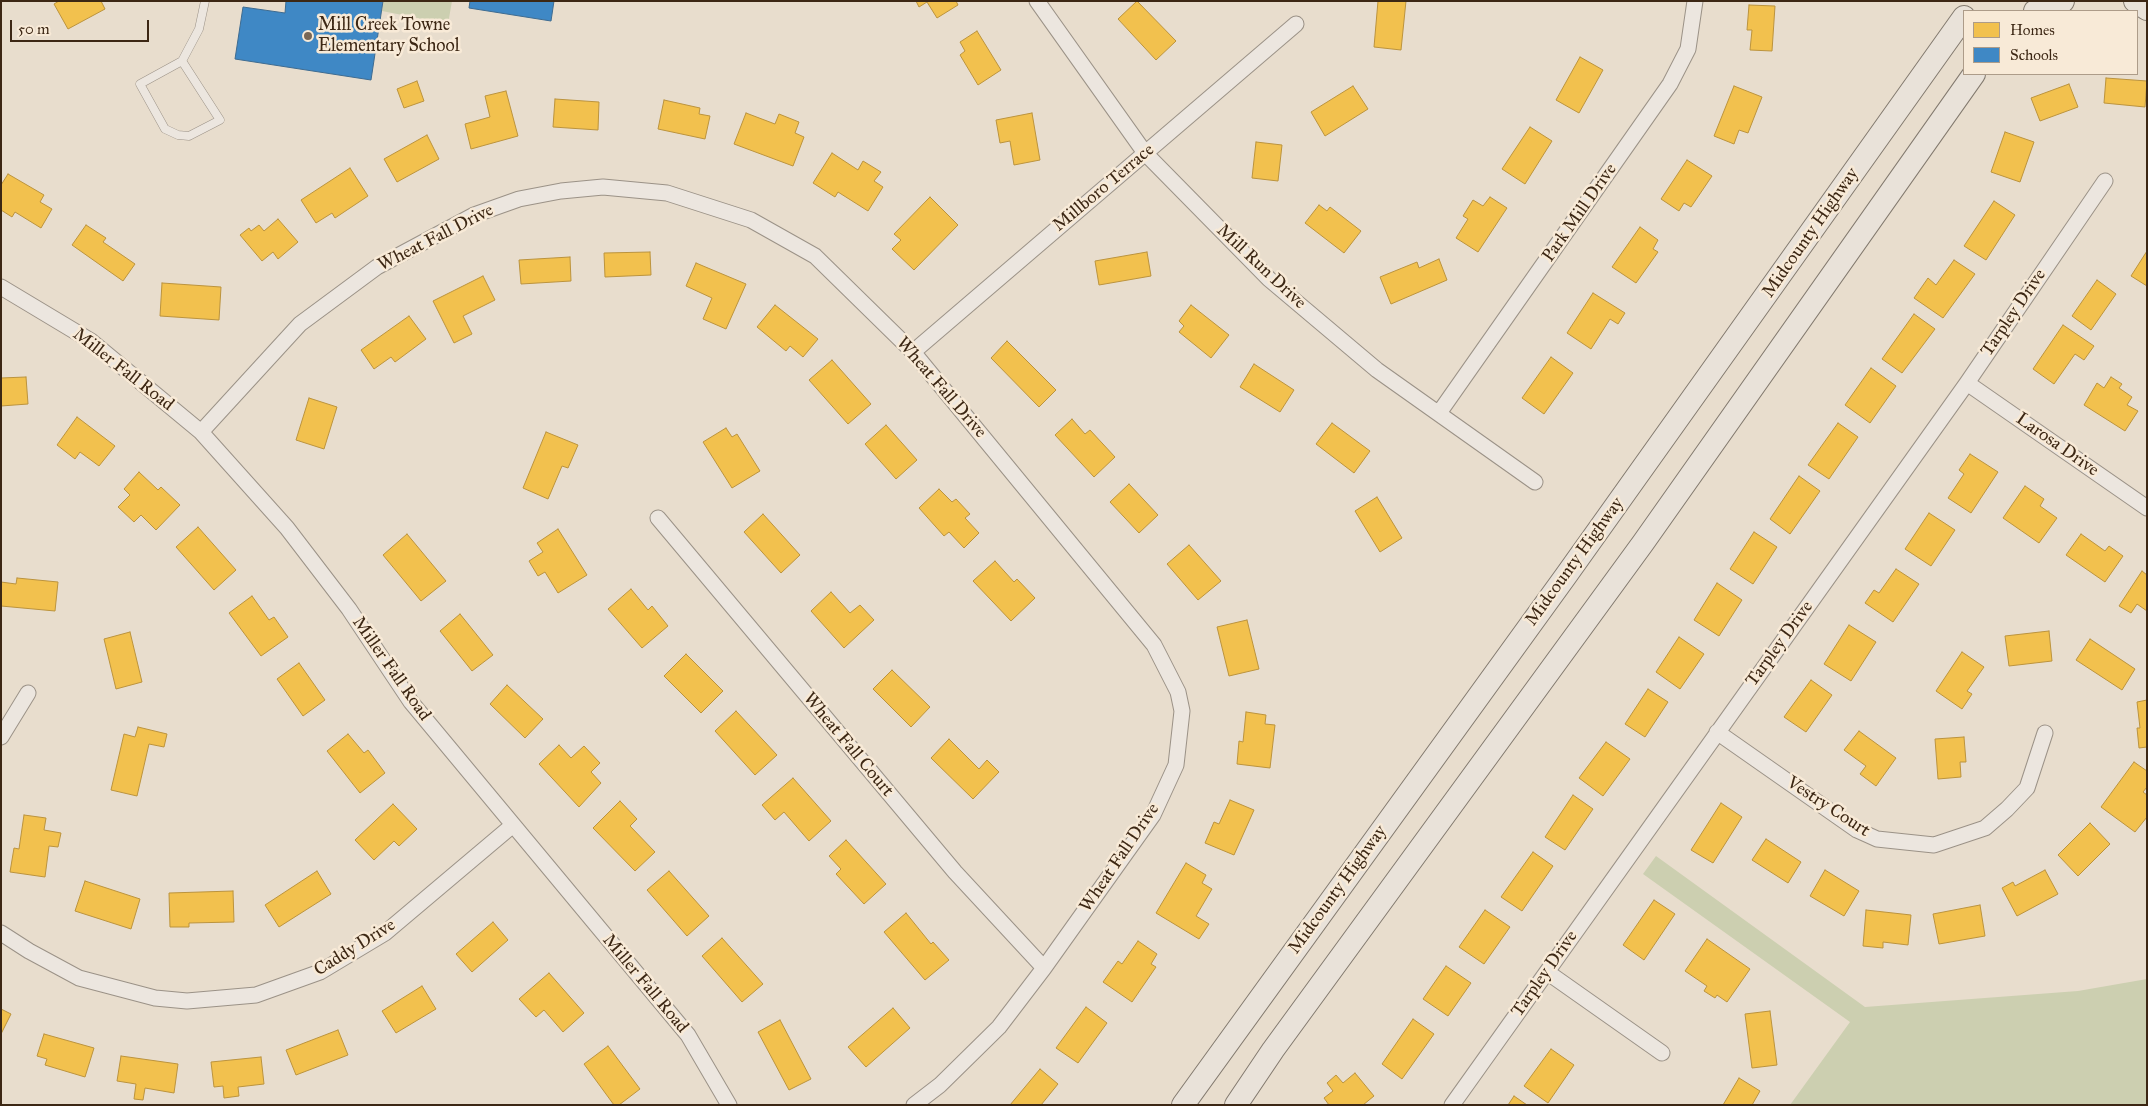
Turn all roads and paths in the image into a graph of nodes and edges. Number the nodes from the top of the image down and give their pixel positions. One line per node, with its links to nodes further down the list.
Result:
1 (205, 1): 12 (lane)
2 (1037, 1): 14 (street, Mill Run Drive)
3 (1695, 1): 19 (street, Park Mill Drive)
4 (1976, 1): 8 (main road, Midcounty Highway)
5 (2063, 1): 9 (main road)
6 (2134, 1): 7 (main road)
7 (2147, 9)
8 (1967, 10)
9 (2037, 10)
10 (1963, 15): 35 (main road, Midcounty Highway)
11 (1296, 24): 14 (street, Millboro Terrace)
12 (182, 61): 12 (lane)
13 (1973, 75): 36 (main road)
14 (1145, 153): 17 (street, Millboro Terrace); 19 (street, Mill Run Drive)
15 (2105, 181): 18 (street, Tarpley Drive)
16 (1, 287): 20 (street, Miller Fall Road)
17 (912, 352): 20 (street, Wheat Fall Drive); 30 (street, Wheat Fall Drive)
18 (1967, 383): 22 (street, Larosa Drive); 25 (street, Tarpley Drive)
19 (1439, 413): 21 (street, Mill Run Drive)
20 (201, 432): 28 (street, Miller Fall Road)
21 (1535, 482)
22 (2147, 508)
23 (658, 518): 30 (street, Wheat Fall Court)
24 (28, 694): 27 (street)
25 (1717, 732): 26 (street, Vestry Court); 31 (street, Tarpley Drive)
26 (2045, 733)
27 (1, 737)
28 (513, 826): 29 (street, Caddy Drive); 33 (street, Miller Fall Road)
29 (1, 933)
30 (1044, 968): 34 (street, Wheat Fall Drive)
31 (1547, 972): 32 (street); 37 (street, Tarpley Drive)
32 (1662, 1053)
33 (729, 1105)
34 (914, 1105)
35 (1183, 1105)
36 (1236, 1105)
37 (1452, 1105)

